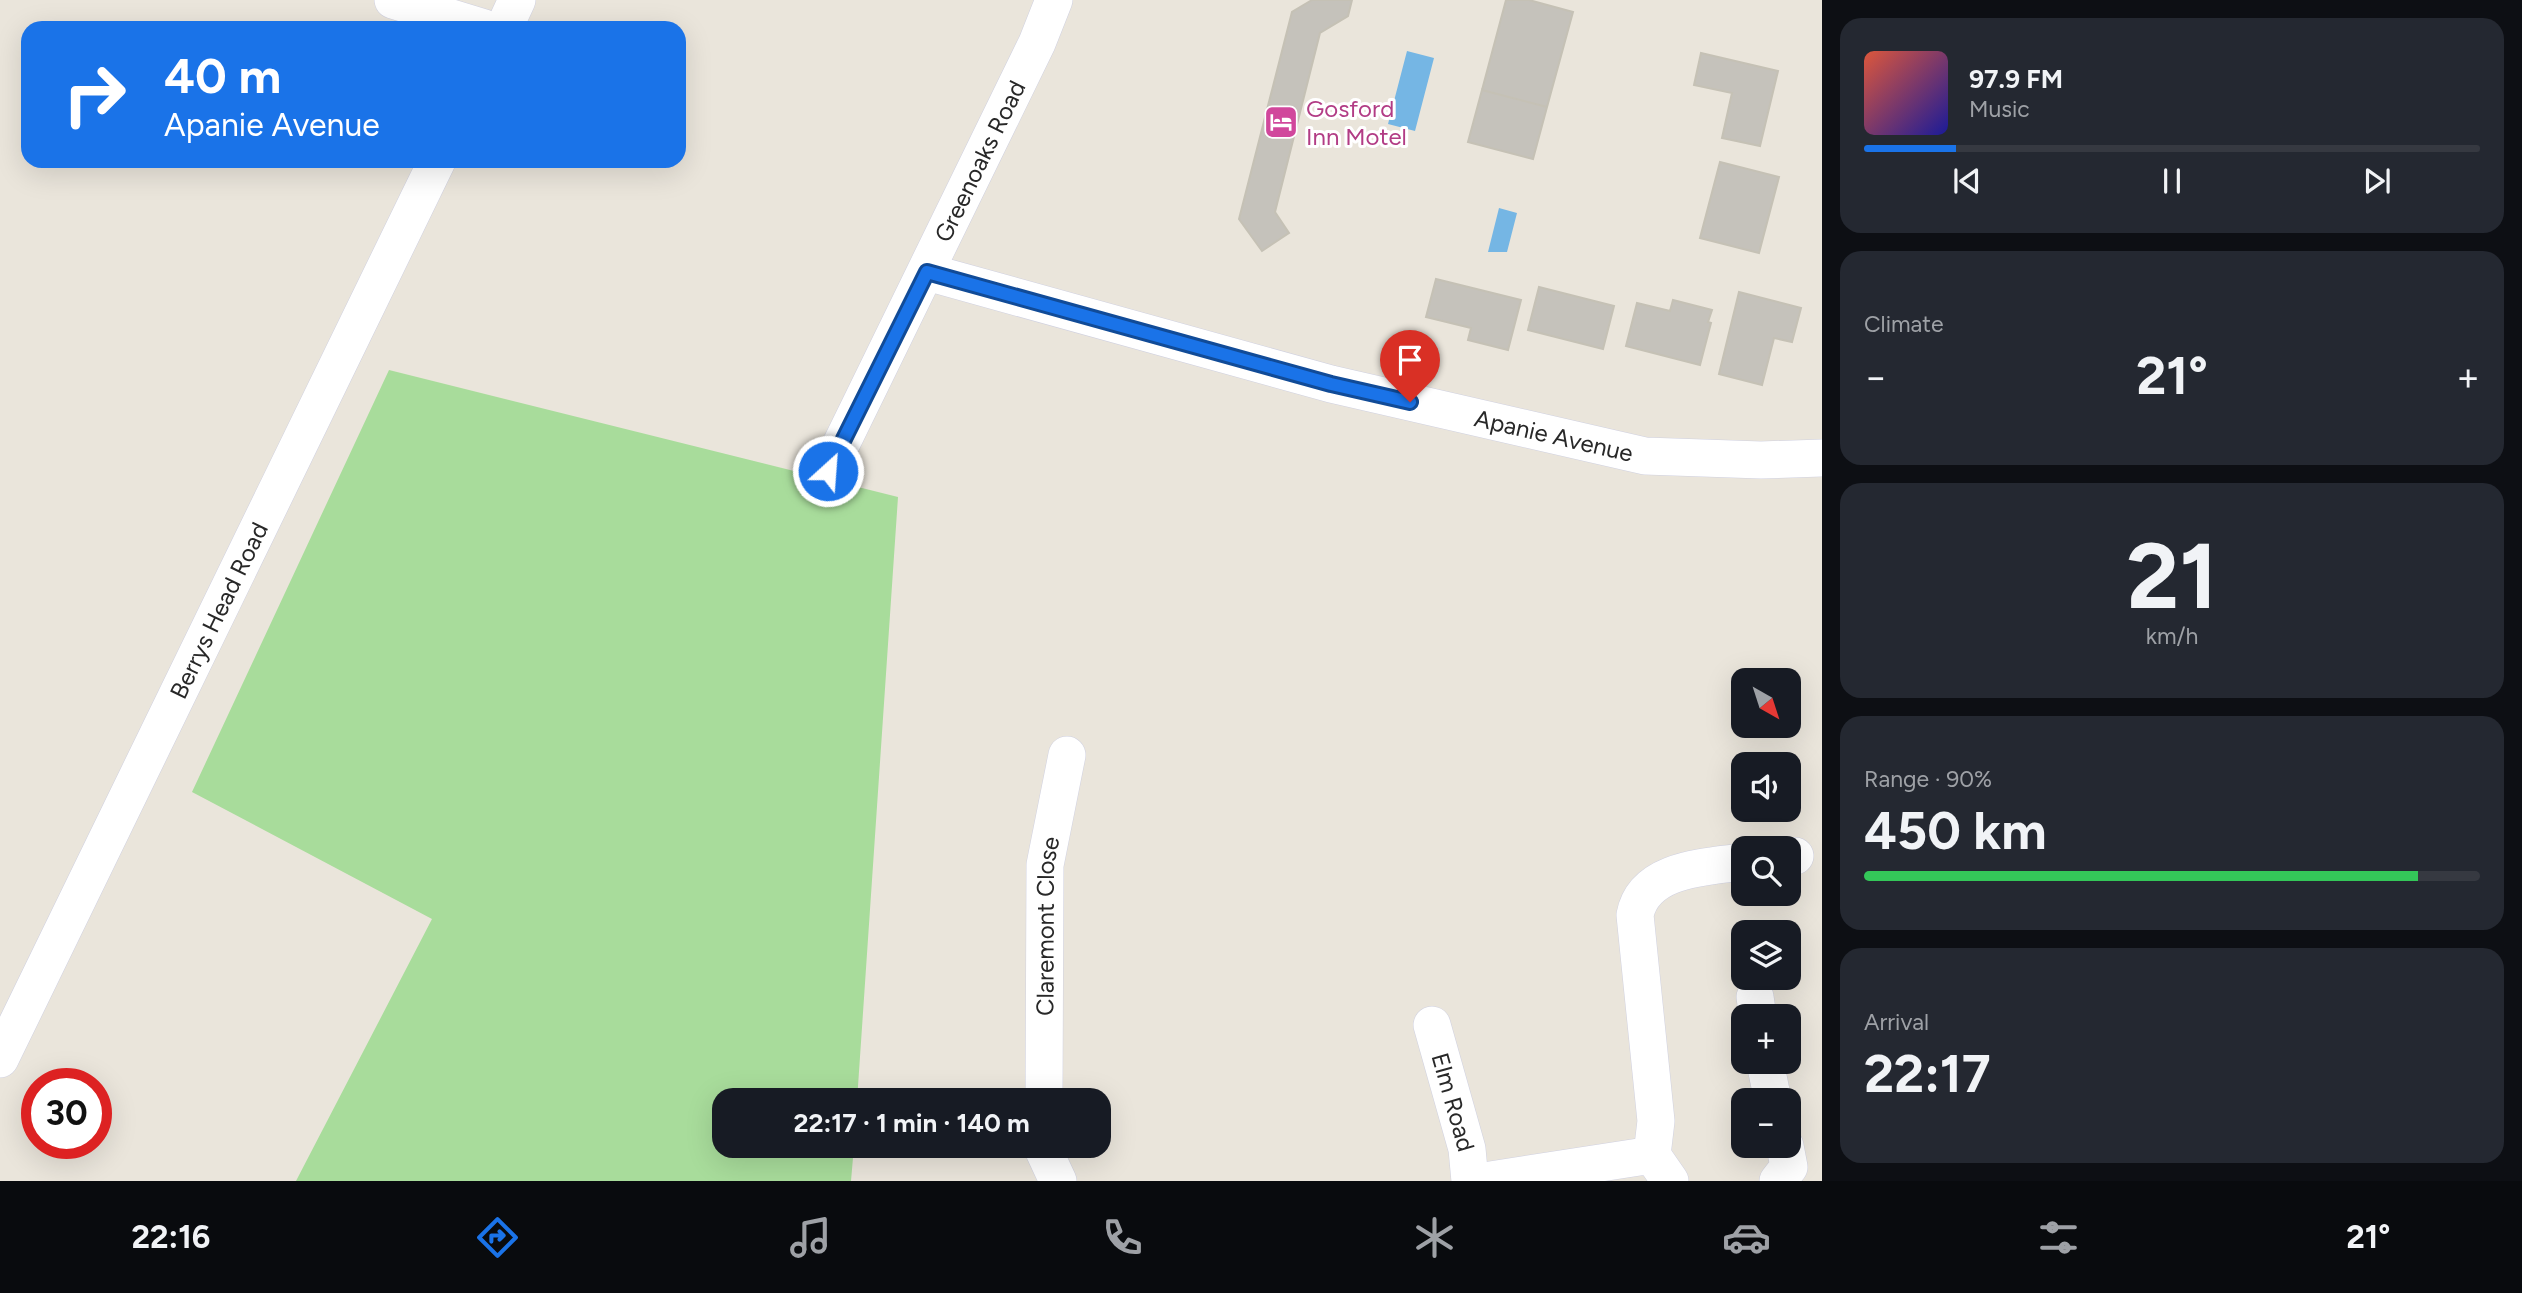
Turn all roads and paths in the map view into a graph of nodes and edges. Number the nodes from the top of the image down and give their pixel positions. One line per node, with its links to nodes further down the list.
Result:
1 (393, 0): 4 (street)
2 (517, 0): 5 (street)
3 (1054, 0): 7 (street, Greenoaks Road)
4 (461, 21)
5 (507, 21)
6 (434, 168): 13 (street, Berrys Head Road)
7 (927, 272): 8 (street, Apanie Avenue); 9 (street, Greenoaks Road)
8 (1822, 458)
9 (828, 471)
10 (1067, 755): 14 (street, Claremont Close)
11 (1731, 863): 17 (street)
12 (1432, 1025): 19 (street, Elm Road)
13 (0, 1059)
14 (1044, 1088)
15 (1049, 1158): 18 (street)
16 (1787, 1158): 21 (street)
17 (1661, 1168): 20 (street)
18 (1059, 1181)
19 (1470, 1181)
20 (1485, 1181)
21 (1779, 1181)

